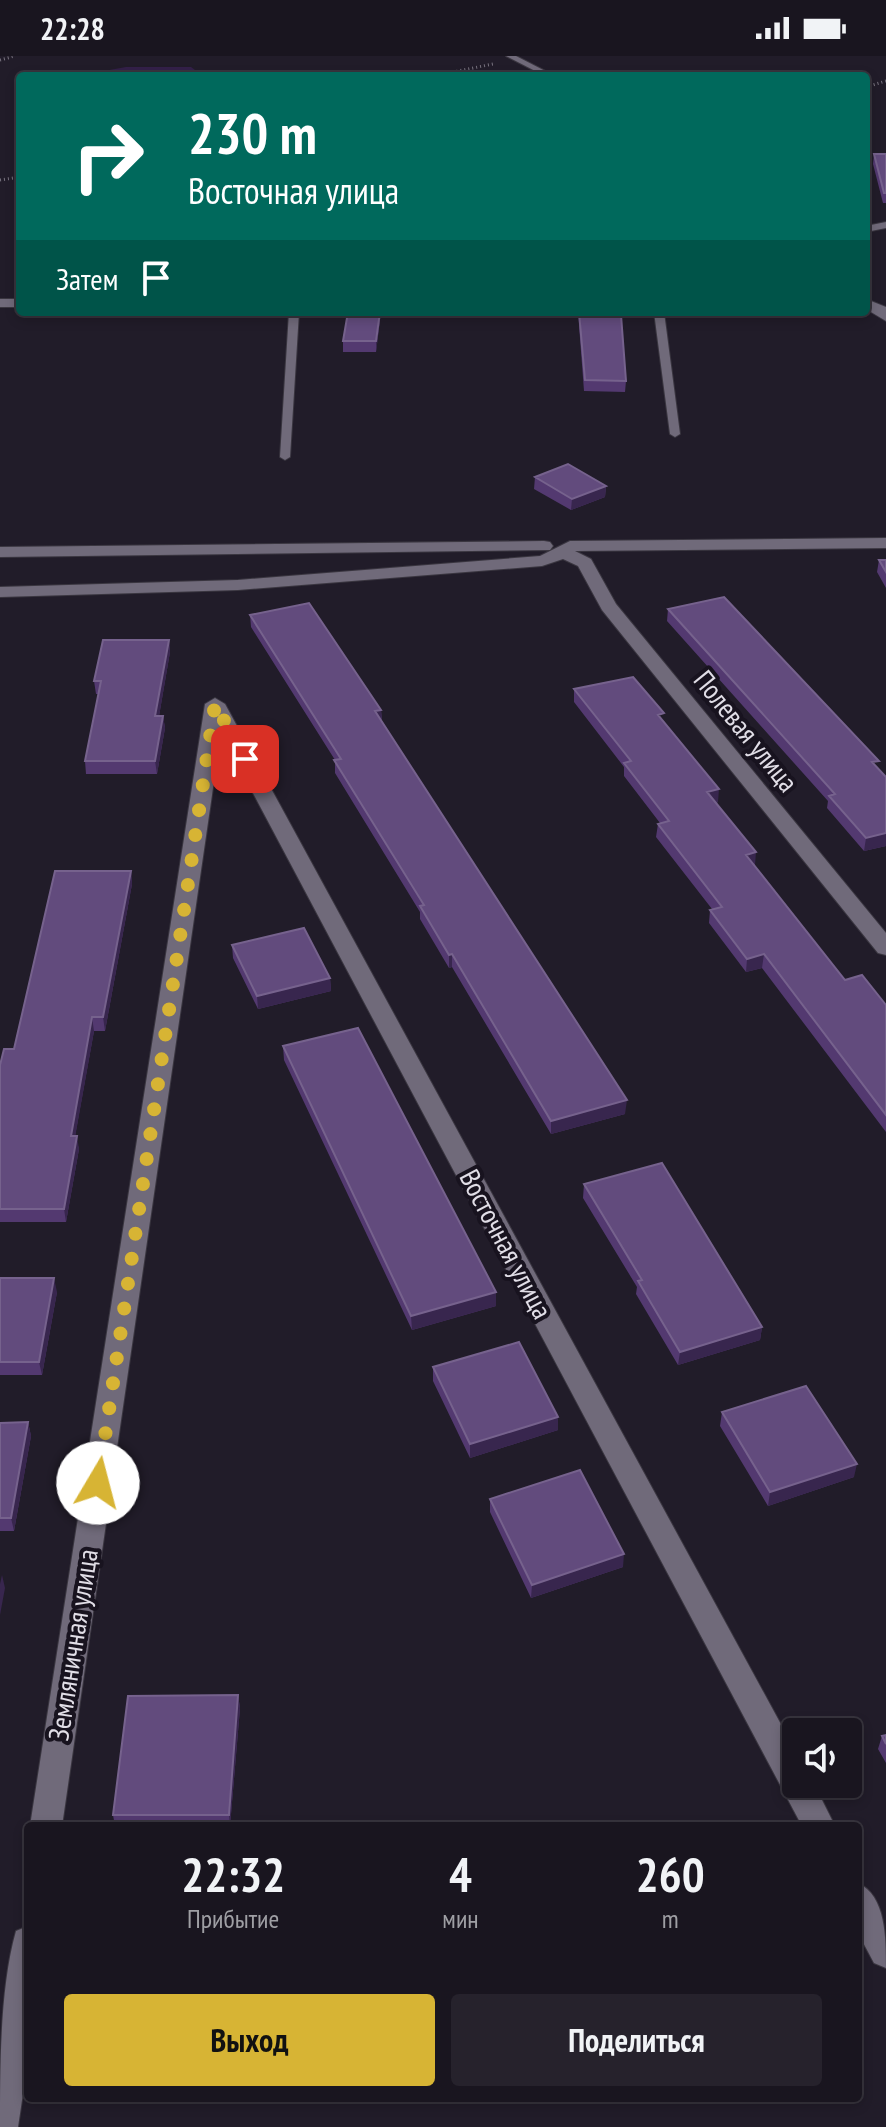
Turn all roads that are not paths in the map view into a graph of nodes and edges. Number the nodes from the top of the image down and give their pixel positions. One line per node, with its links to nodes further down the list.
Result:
1 (514, 58): 2 (lane)
2 (543, 72)
3 (870, 305): 6 (street)
4 (294, 316): 8 (lane)
5 (660, 316): 7 (lane)
6 (886, 317)
7 (675, 434)
8 (285, 457)
9 (886, 543): 10 (street)
10 (567, 550): 11 (street); 12 (street); 14 (street, Полевая улица)
11 (0, 552)
12 (0, 592)
13 (215, 704): 15 (street, Земляничная улица); 16 (street, Восточная улица)
14 (886, 948)
15 (47, 1822)
16 (817, 1822)
17 (862, 1906): 18 (street)
18 (886, 1951)
19 (24, 1969): 20 (street)
20 (0, 2127)

